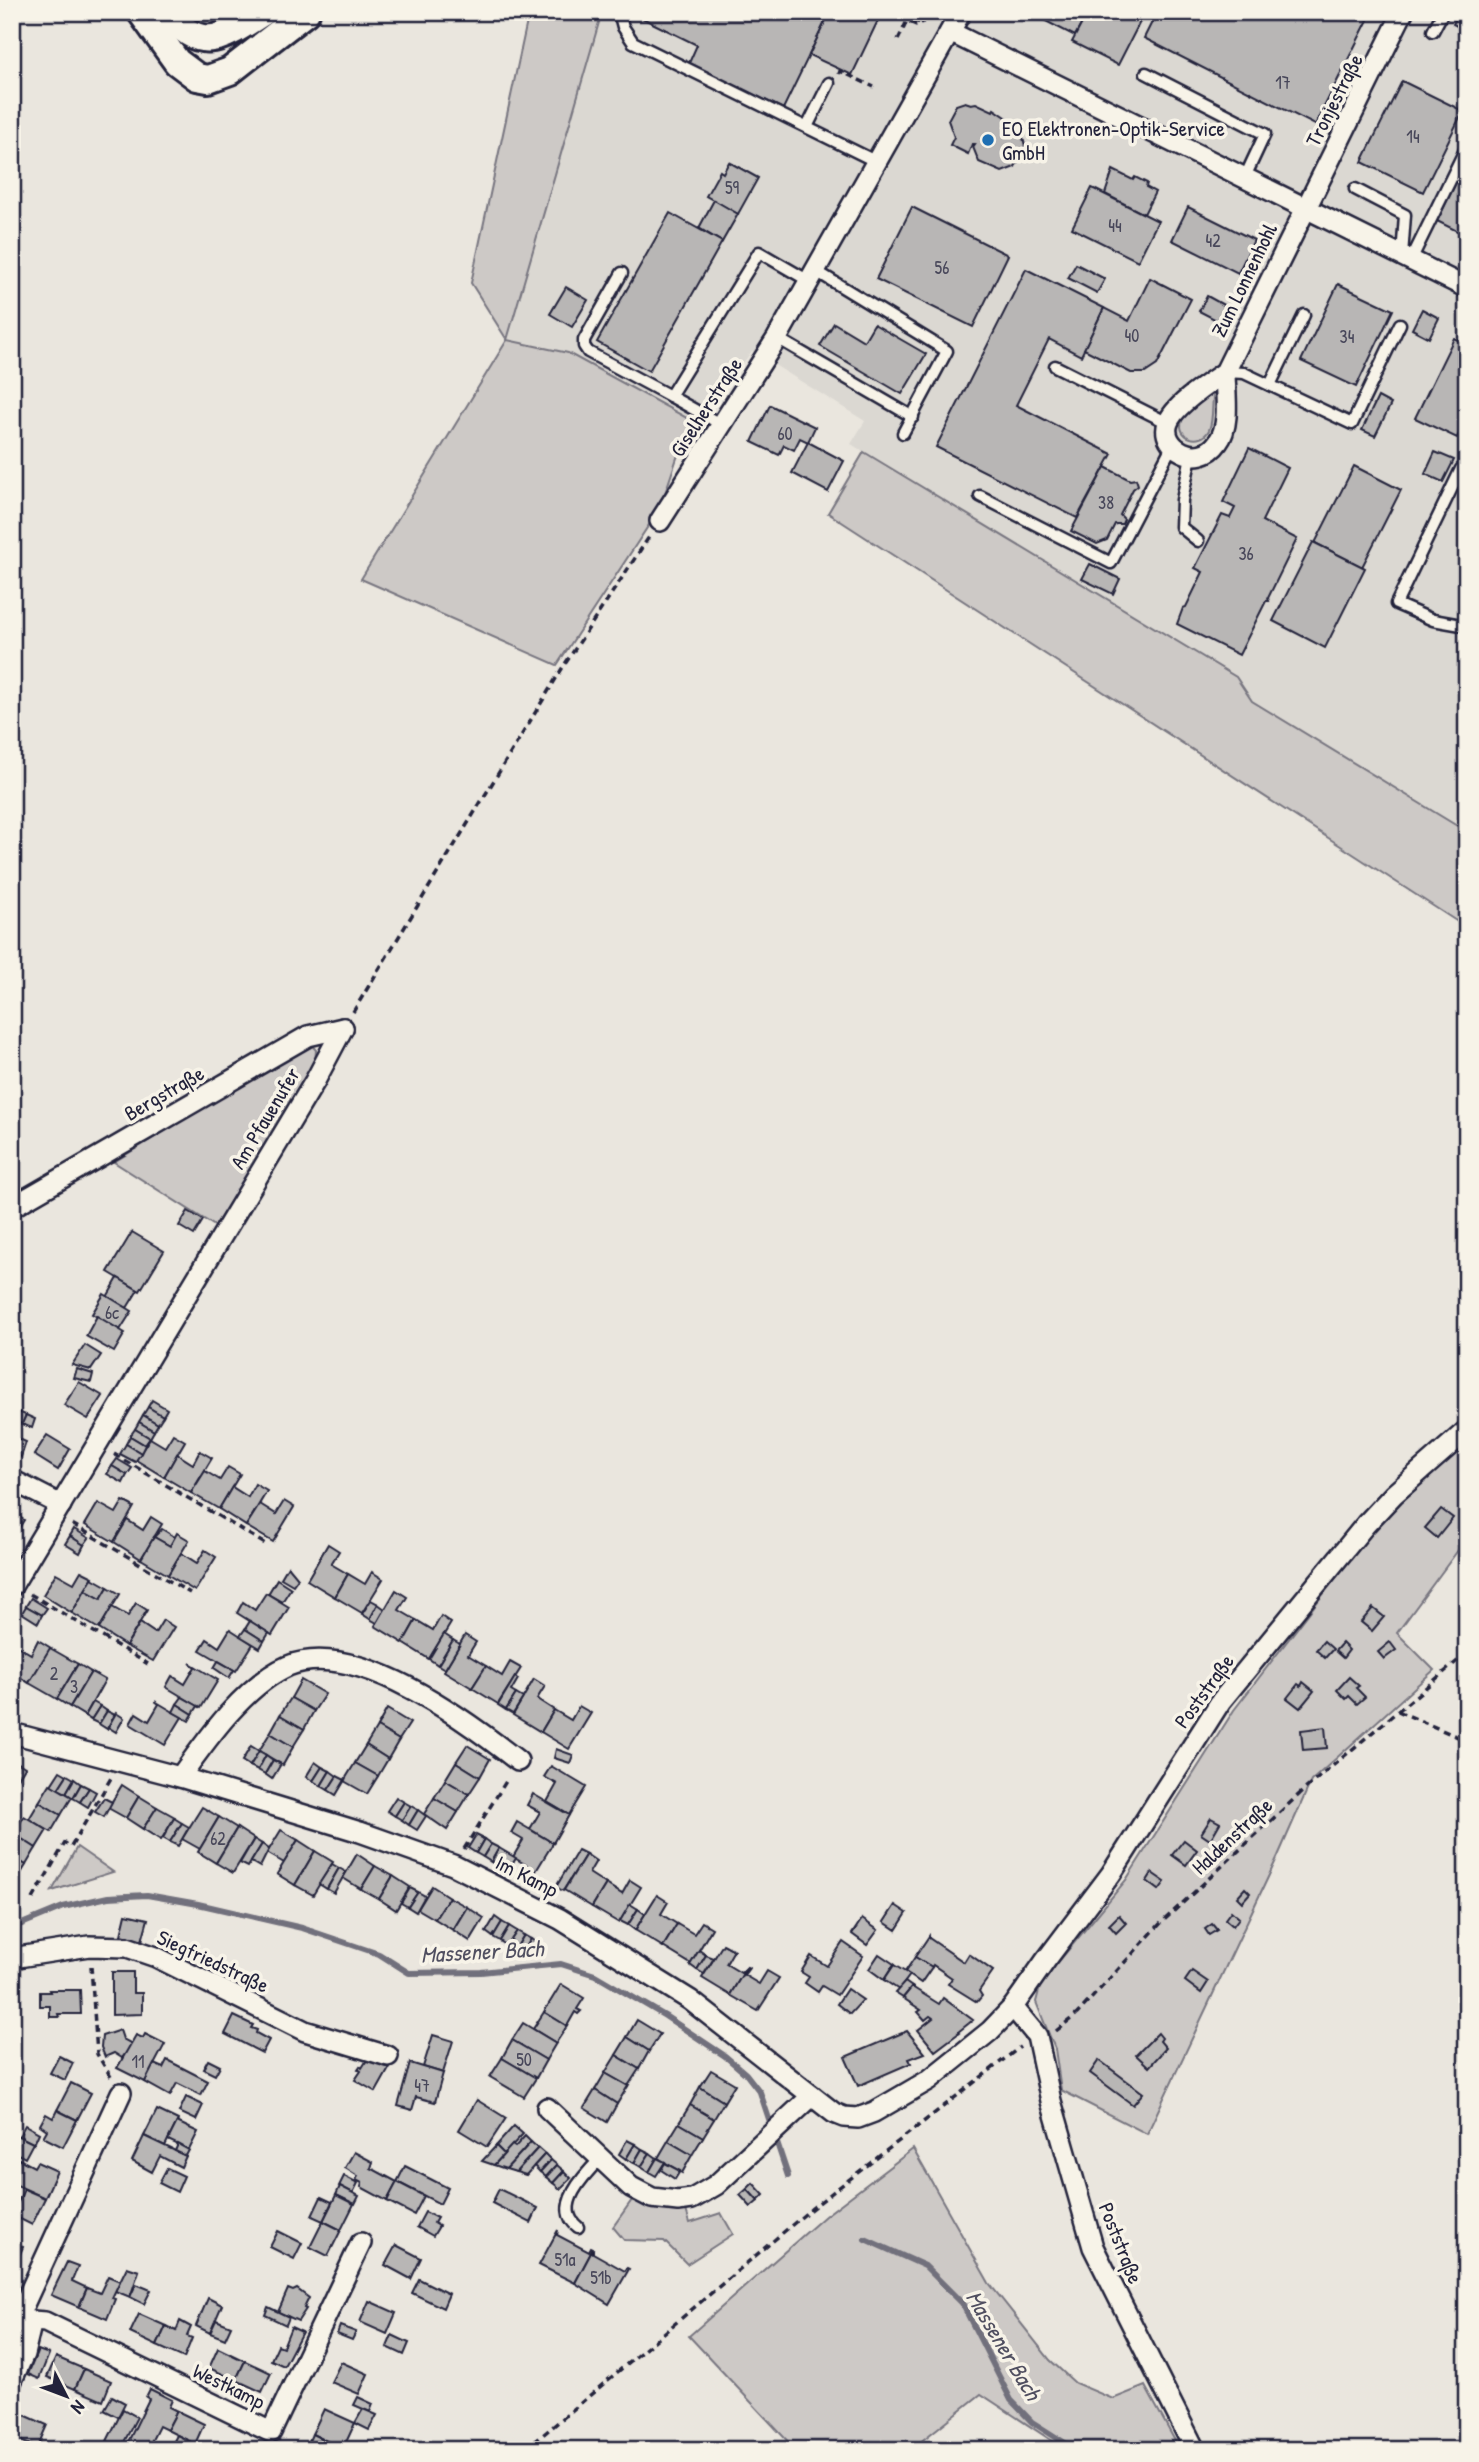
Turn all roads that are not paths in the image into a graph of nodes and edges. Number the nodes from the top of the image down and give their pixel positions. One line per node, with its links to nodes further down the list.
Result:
1 (141, 12): 4 (main road)
2 (168, 12): 3 (main road)
3 (263, 12)
4 (306, 12)
5 (620, 12): 13 (lane)
6 (961, 12): 10 (street, Giselherstraße)
7 (1404, 12): 18 (street, Tronjestraße)
8 (1443, 12): 9 (lane)
9 (1433, 31)
10 (950, 32): 15 (street, Giselherstraße); 16 (street, Zum Lonnenhohl)
11 (1146, 73): 16 (lane)
12 (829, 83): 13 (lane)
13 (807, 128): 15 (lane)
14 (1467, 150): 19 (lane)
15 (877, 162): 21 (street, Giselherstraße)
16 (1244, 179): 18 (street, Zum Lonnenhohl)
17 (1355, 189): 19 (lane)
18 (1304, 208): 19 (street, Zum Lonnenhohl); 27 (street, Zum Lonnenhohl)
19 (1407, 258): 22 (street, Zum Lonnenhohl)
20 (622, 273): 29 (lane)
21 (813, 276): 25 (street, Giselherstraße); 29 (lane); 30 (lane)
22 (1467, 288)
23 (1304, 314): 28 (lane)
24 (1401, 324): 28 (lane)
25 (777, 338): 30 (lane); 32 (street, Giselherstraße)
26 (1055, 366): 31 (lane)
27 (1225, 372): 28 (lane); 31 (street, Zum Lonnenhohl); 35 (street, Zum Lonnenhohl)
28 (1269, 385)
29 (670, 396): 32 (lane)
30 (913, 417): 33 (lane)
31 (1168, 423): 34 (street)
32 (722, 425): 38 (street, Giselherstraße)
33 (903, 433)
34 (1173, 444): 35 (street); 37 (lane)
35 (1191, 456): 39 (lane)
36 (1461, 469): 40 (lane)
37 (980, 496)
38 (660, 521)
39 (1198, 541)
40 (1467, 626)
41 (343, 1028): 42 (street, Bergstraße); 45 (street, Am Pfauenufer)
42 (12, 1206)
43 (1467, 1430): 51 (street, Poststraße)
44 (12, 1480): 45 (street)
45 (58, 1509): 46 (street, Am Pfauenufer)
46 (13, 1585)
47 (12, 1733): 49 (street, Im Kamp)
48 (518, 1761): 49 (street)
49 (180, 1777): 54 (street, Im Kamp)
50 (12, 1958): 52 (street, Siegfriedstraße)
51 (1013, 2007): 56 (street, Poststraße); 62 (street, Poststraße)
52 (388, 2056)
53 (121, 2093): 60 (street)
54 (812, 2096): 56 (street, Im Kamp); 57 (street)
55 (547, 2109): 57 (street)
56 (859, 2118)
57 (600, 2159): 58 (lane)
58 (578, 2227)
59 (361, 2242): 60 (street, Westkamp)
60 (20, 2323): 61 (street)
61 (12, 2380)
62 (1195, 2450)

